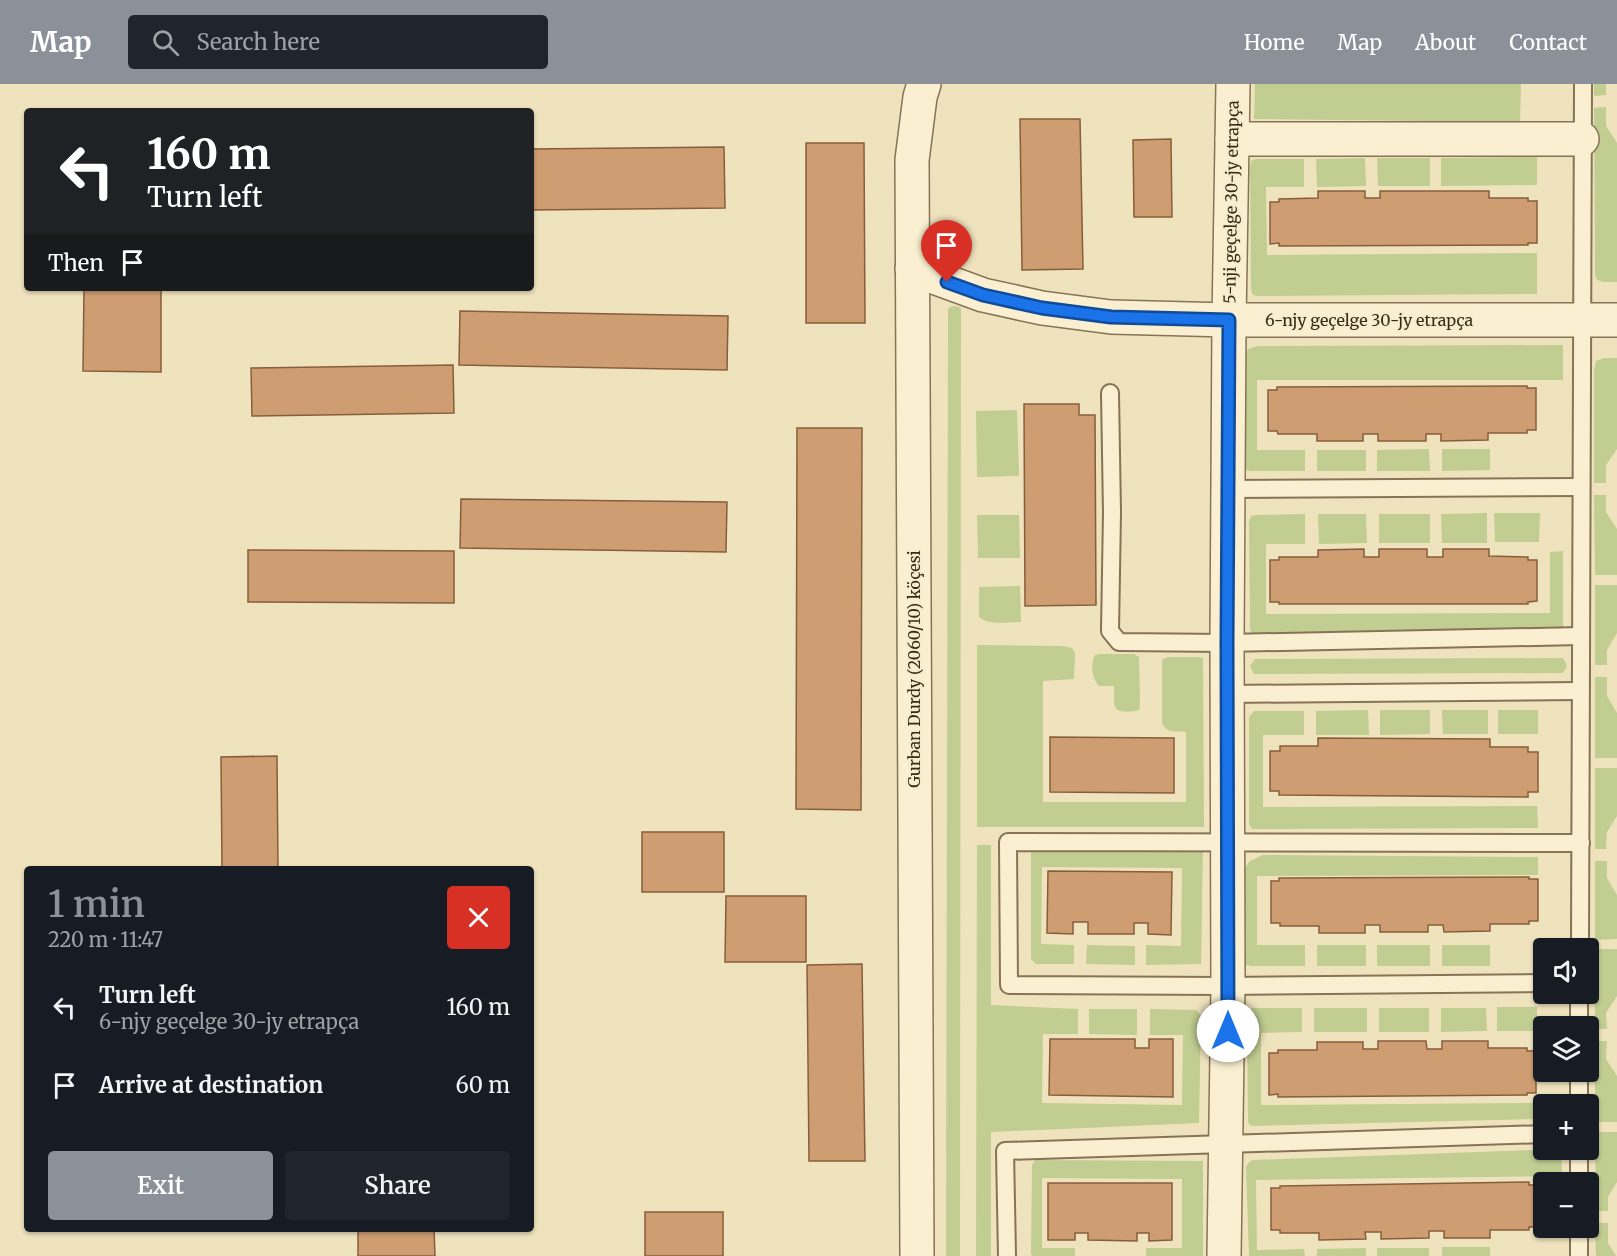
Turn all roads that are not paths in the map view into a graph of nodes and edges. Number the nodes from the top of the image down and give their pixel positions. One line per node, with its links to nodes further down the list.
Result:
1 (924, 84): 6 (street, Gurban Durdy (2060/10) köçesi)
2 (1233, 84): 4 (street, 5-nji geçelge 30-jy etrapça)
3 (1583, 84): 5 (lane)
4 (1232, 139): 5 (street); 7 (street, 5-nji geçelge 30-jy etrapça)
5 (1582, 139): 8 (lane)
6 (912, 269): 7 (street, 6-njy geçelge 30-jy etrapça); 25 (street, Gurban Durdy (2060/10) köçesi)
7 (1229, 320): 8 (street, 6-njy geçelge 30-jy etrapça); 12 (street, 5-nji geçelge 30-jy etrapça)
8 (1582, 320): 9 (street, 6-njy geçelge 30-jy etrapça); 11 (lane)
9 (1617, 320)
10 (1110, 393): 14 (lane)
11 (1581, 487): 12 (lane); 13 (lane)
12 (1229, 489): 14 (street, 5-nji geçelge 30-jy etrapça)
13 (1581, 636): 14 (lane); 15 (lane)
14 (1227, 643): 16 (street, 5-nji geçelge 30-jy etrapça)
15 (1580, 691): 16 (lane); 18 (lane)
16 (1227, 694): 17 (street, 5-nji geçelge 30-jy etrapça)
17 (1228, 843): 18 (lane); 21 (street, 5-nji geçelge 30-jy etrapça); 21 (lane)
18 (1581, 843): 19 (lane)
19 (1580, 938)
20 (1533, 983): 21 (lane)
21 (1228, 986): 23 (street, 5-nji geçelge 30-jy etrapça)
22 (1533, 1134): 23 (lane)
23 (1227, 1144): 26 (lane); 27 (street, 5-nji geçelge 30-jy etrapça)
24 (1579, 1238): 28 (lane)
25 (917, 1256)
26 (1007, 1256)
27 (1224, 1256)
28 (1579, 1256)

